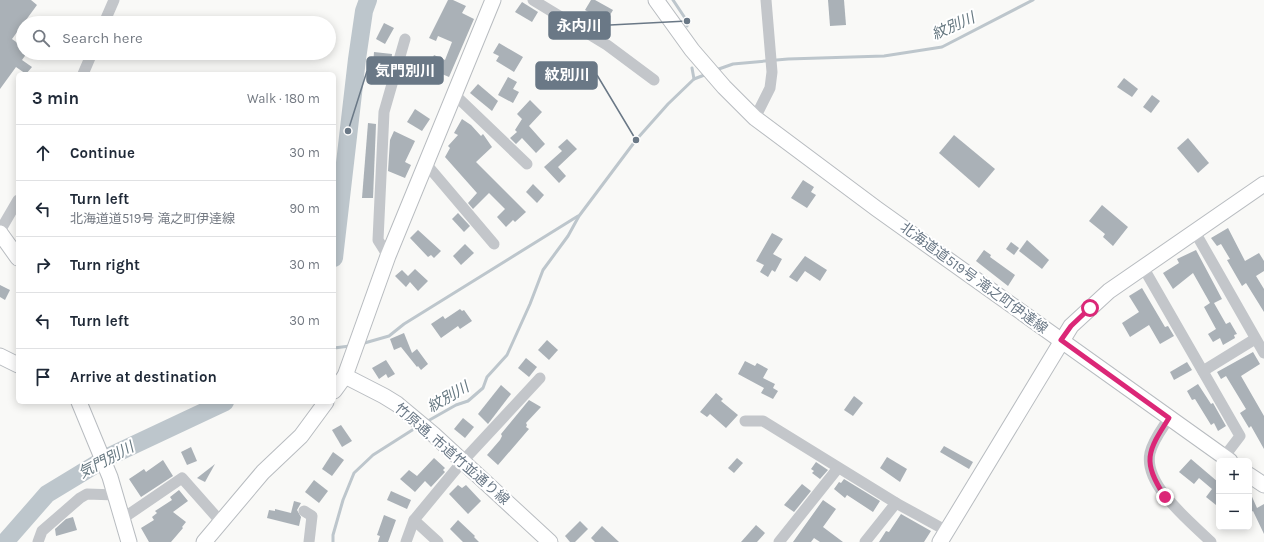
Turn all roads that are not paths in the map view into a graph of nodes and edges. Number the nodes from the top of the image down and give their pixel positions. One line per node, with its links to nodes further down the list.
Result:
1 (114, 0): 6 (street)
2 (493, 0): 11 (street)
3 (533, 0): 10 (street)
4 (656, 0): 12 (street, 北海道道519号 滝之町伊達線)
5 (766, 0): 12 (street)
6 (107, 16)
7 (405, 39): 21 (street)
8 (89, 60): 9 (street)
9 (84, 72)
10 (654, 80)
11 (455, 95): 13 (street); 14 (street)
12 (755, 118): 24 (street, 北海道道519号 滝之町伊達線)
13 (527, 164)
14 (427, 165): 19 (street); 21 (street)
15 (1264, 184): 18 (street)
16 (16, 204): 17 (street)
17 (0, 232): 20 (street)
18 (1196, 232): 22 (street); 23 (street)
19 (494, 244)
20 (16, 255)
21 (388, 256): 29 (street)
22 (1143, 267): 24 (street); 28 (street)
23 (1255, 339): 25 (street); 28 (street)
24 (1061, 340): 34 (street, 北海道道519号 滝之町伊達線); 48 (street)
25 (1264, 353)
26 (0, 356): 27 (street)
27 (16, 364)
28 (1203, 371): 37 (street)
29 (345, 376): 31 (street); 38 (street, 竹原通, 市道竹並通り線)
30 (540, 378): 38 (street)
31 (336, 388)
32 (80, 404): 42 (street)
33 (325, 404): 47 (street)
34 (1169, 418): 36 (street, 北海道道519号 滝之町伊達線); 58 (street)
35 (745, 421): 39 (street)
36 (1226, 458)
37 (1228, 458)
38 (462, 462): 46 (street); 55 (street, 竹原通, 市道竹並通り線)
39 (838, 468): 43 (street); 56 (street)
40 (1252, 477): 41 (street)
41 (1264, 484)
42 (116, 495): 45 (street); 49 (street)
43 (896, 503): 48 (street); 57 (street)
44 (304, 511): 52 (street)
45 (122, 519): 47 (street); 50 (street)
46 (414, 520): 53 (street); 54 (street)
47 (221, 522): 51 (street)
48 (944, 536)
49 (38, 542)
50 (129, 542)
51 (204, 542)
52 (309, 542)
53 (406, 542)
54 (438, 542)
55 (550, 542)
56 (779, 542)
57 (865, 542)
58 (1211, 542)

